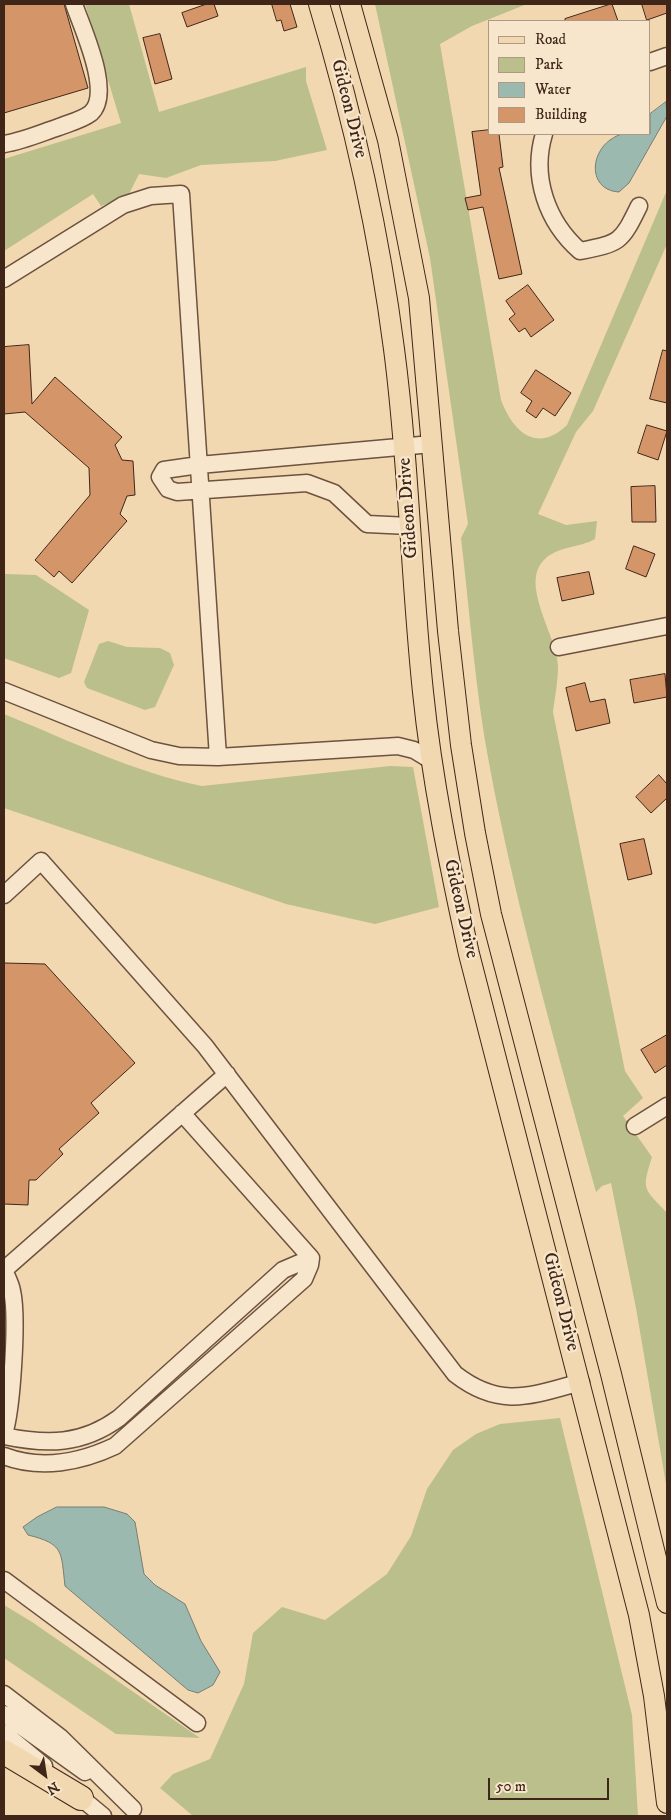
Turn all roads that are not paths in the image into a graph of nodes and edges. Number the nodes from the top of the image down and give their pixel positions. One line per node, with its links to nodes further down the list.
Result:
1 (74, 4): 7 (street)
2 (319, 4): 11 (main road, Gideon Drive)
3 (350, 4): 10 (main road, Gideon Drive)
4 (667, 56): 5 (street)
5 (651, 62)
6 (544, 135): 8 (street)
7 (4, 144)
8 (638, 206)
9 (4, 280): 12 (street)
10 (432, 444): 11 (street); 27 (main road, Gideon Drive)
11 (405, 446): 12 (street); 14 (main road, Gideon Drive)
12 (199, 465): 13 (street); 13 (street)
13 (200, 492): 14 (street); 18 (street)
14 (410, 526): 19 (main road, Gideon Drive)
15 (667, 626): 16 (street)
16 (560, 647)
17 (4, 691): 18 (street)
18 (218, 756): 19 (street)
19 (432, 761): 28 (main road, Gideon Drive)
20 (4, 895): 21 (street)
21 (227, 1074): 23 (street); 28 (street)
22 (667, 1106): 24 (street)
23 (182, 1113): 25 (street); 26 (street)
24 (635, 1126)
25 (311, 1258): 29 (street); 30 (street)
26 (4, 1270): 29 (street)
27 (611, 1374): 28 (main road); 32 (main road, Gideon Drive)
28 (581, 1382): 39 (main road, Gideon Drive)
29 (4, 1435)
30 (4, 1456)
31 (4, 1580): 35 (street)
32 (667, 1603)
33 (4, 1694): 40 (street)
34 (4, 1714): 40 (street)
35 (197, 1723)
36 (4, 1733): 38 (street)
37 (4, 1752): 38 (highway)
38 (81, 1798): 41 (street)
39 (667, 1803)
40 (138, 1813)
41 (103, 1816)

